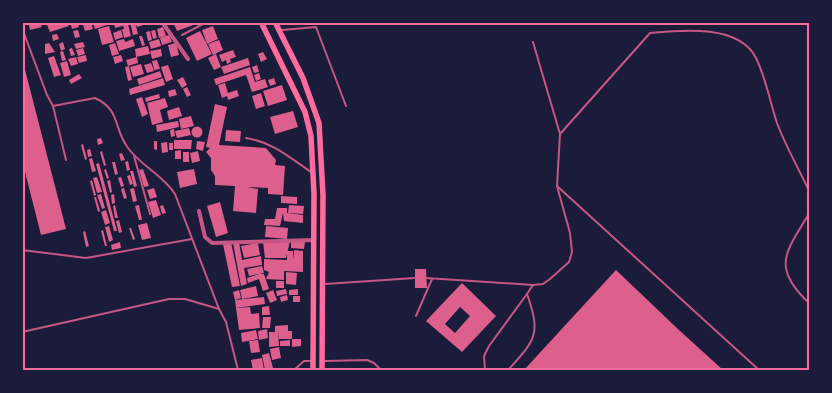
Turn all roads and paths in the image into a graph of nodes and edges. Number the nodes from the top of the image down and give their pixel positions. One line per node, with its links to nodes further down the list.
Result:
1 (162, 22): 9 (street)
2 (207, 22): 7 (lane)
3 (261, 22): 16 (highway)
4 (275, 22): 6 (highway)
5 (22, 28): 10 (lane)
6 (279, 30): 11 (lane); 28 (highway)
7 (182, 35)
8 (533, 42): 12 (lane)
9 (188, 59)
10 (53, 106): 14 (lane); 15 (lane)
11 (346, 106)
12 (560, 134): 17 (lane); 18 (lane)
13 (246, 138): 16 (lane)
14 (134, 156): 21 (lane); 22 (lane)
15 (66, 160)
16 (312, 173): 23 (highway)
17 (557, 186): 29 (lane); 47 (lane)
18 (810, 192)
19 (199, 211): 23 (street)
20 (810, 212): 31 (lane)
21 (150, 214)
22 (192, 239): 24 (lane); 32 (lane)
23 (313, 240): 35 (highway)
24 (22, 250)
25 (415, 278): 28 (lane)
26 (426, 278): 27 (lane)
27 (432, 279): 29 (lane); 33 (lane)
28 (323, 284): 36 (highway)
29 (533, 285): 30 (lane)
30 (527, 294): 38 (lane); 46 (lane)
31 (810, 304)
32 (219, 309): 34 (lane); 39 (lane)
33 (416, 316)
34 (22, 332)
35 (313, 361): 40 (lane); 41 (highway)
36 (322, 361): 42 (highway); 43 (lane)
37 (810, 366): 48 (lane)
38 (509, 369)
39 (238, 370)
40 (294, 370)
41 (313, 370)
42 (322, 370)
43 (381, 370)
44 (398, 370): 45 (lane)
45 (408, 370)
46 (485, 370)
47 (759, 370)
48 (807, 370)

